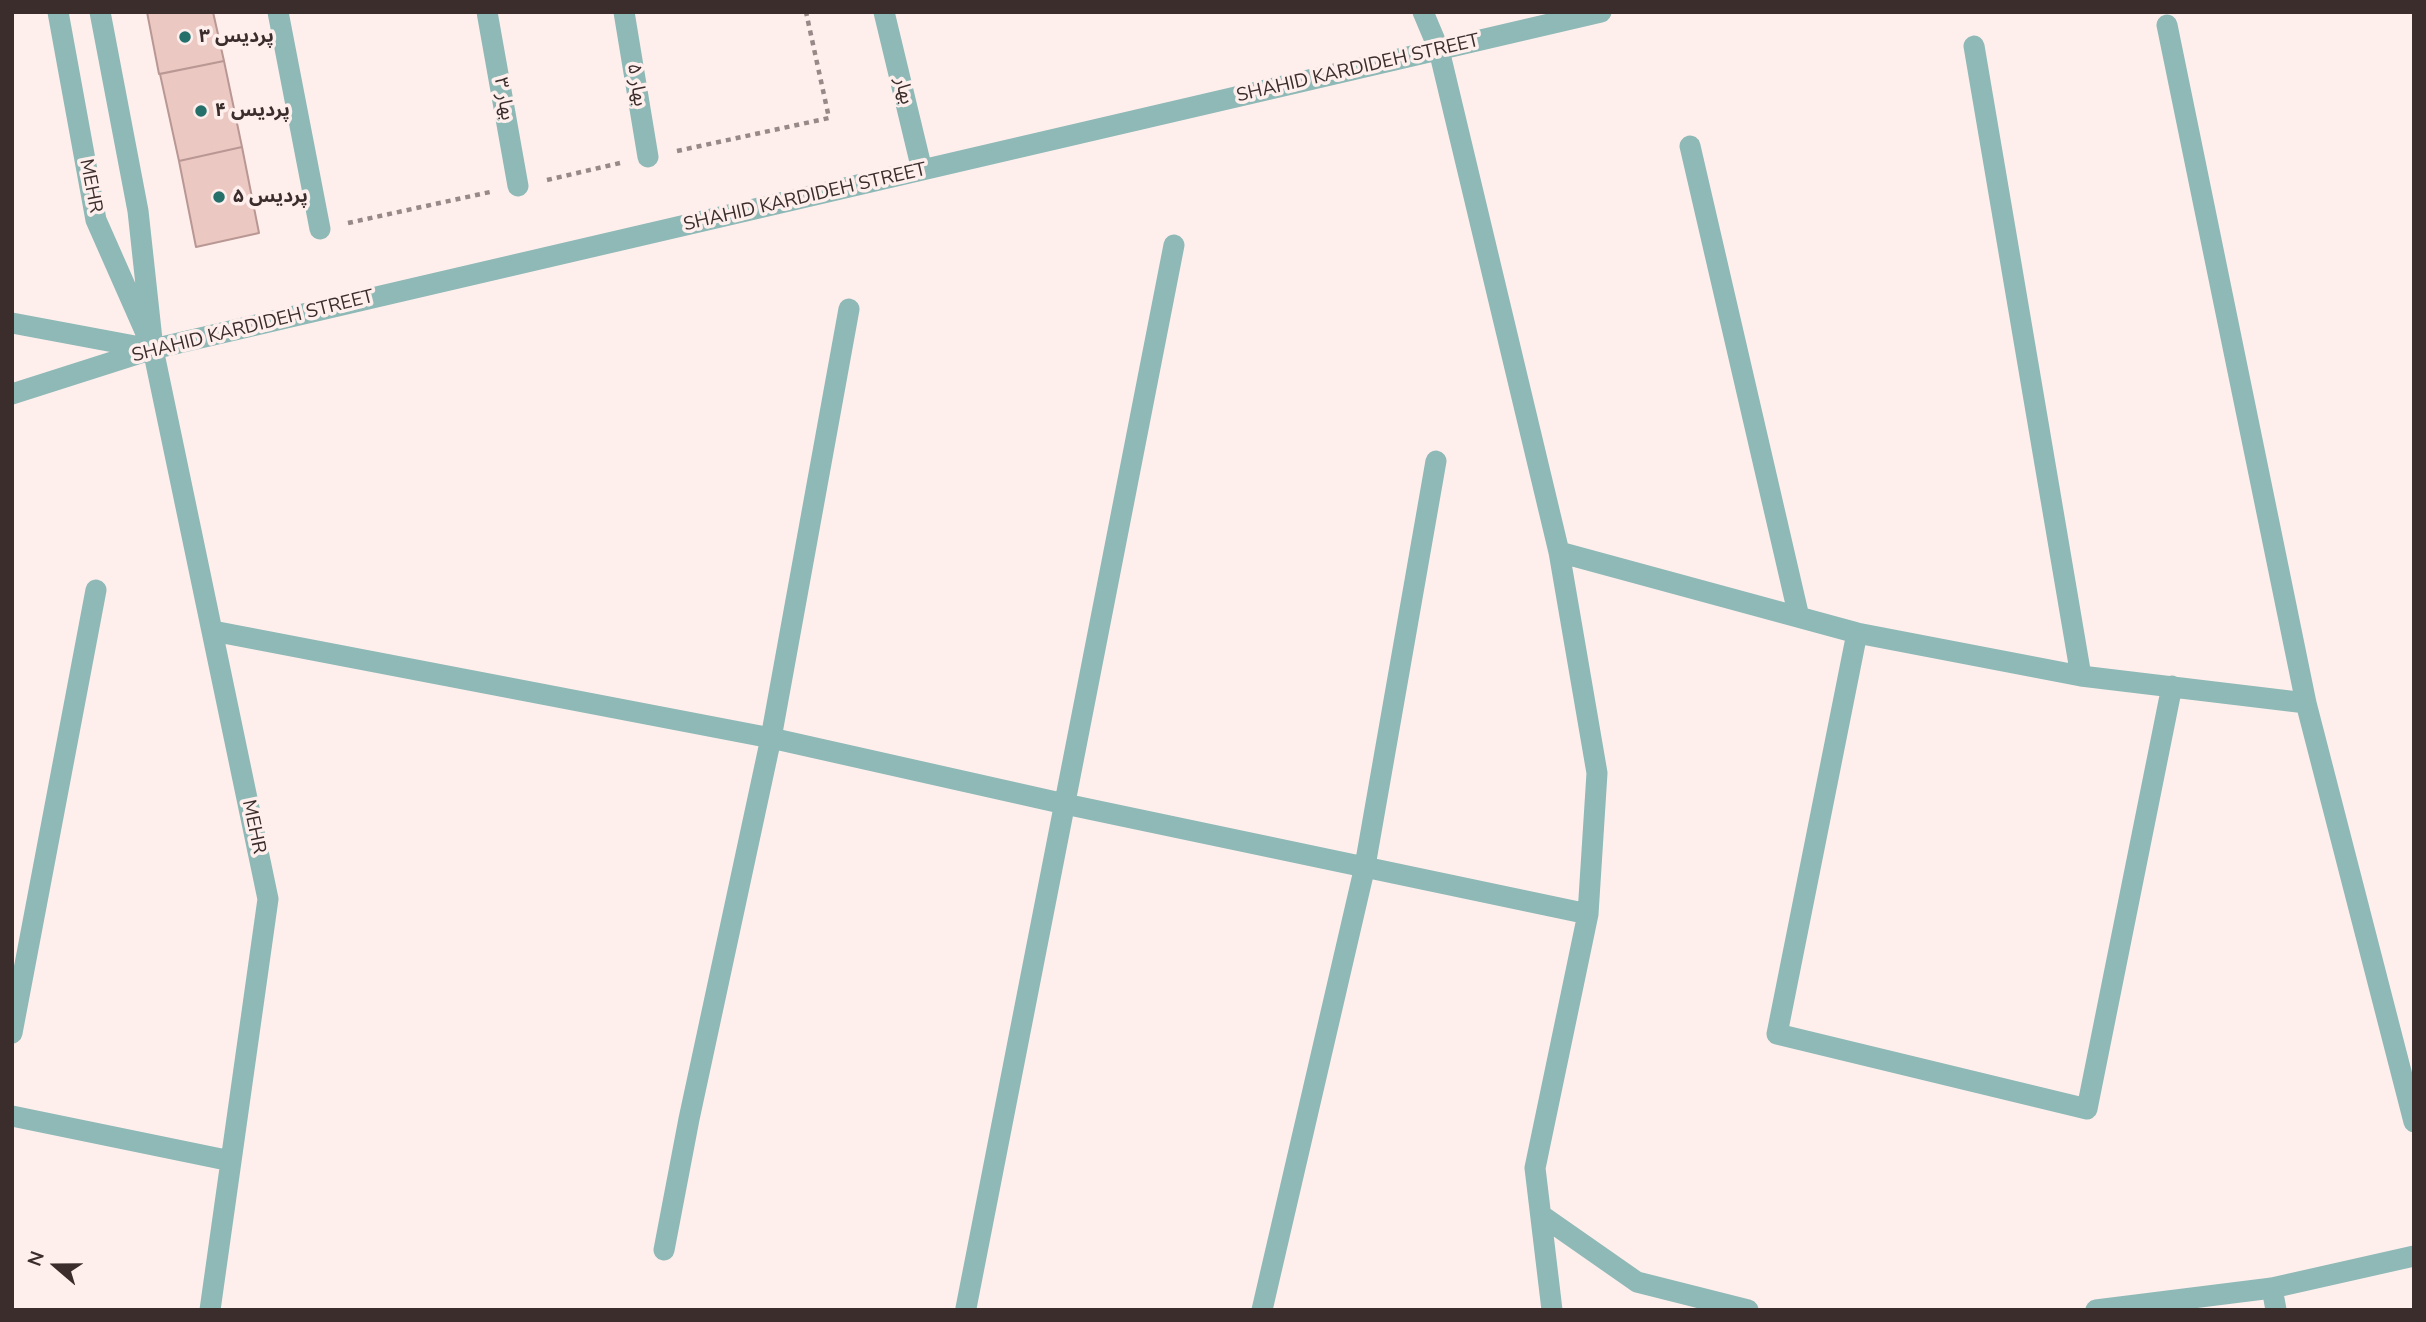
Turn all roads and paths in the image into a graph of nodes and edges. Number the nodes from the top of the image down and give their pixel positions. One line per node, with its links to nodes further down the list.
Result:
1 (58, 12): 21 (street, MEHR)
2 (100, 12): 21 (street, MEHR)
3 (278, 12): 17 (street)
4 (487, 12): 16 (street, بهار ۳)
5 (624, 12): 14 (street, بهار ۵)
6 (884, 12): 15 (street, بهار)
7 (1423, 12): 12 (street)
8 (1437, 12): 12 (street)
9 (1601, 12): 12 (street, SHAHID KARDIDEH STREET)
10 (2166, 25): 31 (street)
11 (1974, 47): 29 (street)
12 (1439, 50): 15 (street, SHAHID KARDIDEH STREET); 24 (street)
13 (1690, 146): 26 (street)
14 (648, 157)
15 (922, 170): 21 (street, SHAHID KARDIDEH STREET)
16 (518, 186)
17 (320, 229)
18 (1174, 245): 33 (street)
19 (849, 309): 32 (street)
20 (12, 323): 21 (street)
21 (153, 349): 22 (street, SHAHID KARDIDEH STREET); 27 (street, MEHR)
22 (12, 394)
23 (1436, 461): 34 (street)
24 (1559, 552): 26 (street); 35 (street)
25 (96, 590): 36 (street)
26 (1799, 617): 28 (street)
27 (213, 631): 32 (street); 39 (street, MEHR)
28 (1857, 634): 29 (street); 30 (street)
29 (2081, 676): 30 (street)
30 (2172, 685): 31 (street)
31 (2306, 703): 38 (street)
32 (771, 738): 33 (street); 41 (street)
33 (1065, 804): 34 (street); 44 (street)
34 (1365, 866): 35 (street); 46 (street)
35 (1588, 914): 40 (street)
36 (12, 1033)
37 (12, 1116): 39 (street)
38 (2414, 1122)
39 (231, 1161): 45 (street, MEHR)
40 (1541, 1215): 47 (street); 48 (street)
41 (664, 1250)
42 (2414, 1256): 43 (street)
43 (2272, 1288): 49 (street); 50 (street)
44 (965, 1308)
45 (210, 1310)
46 (1262, 1310)
47 (1552, 1310)
48 (1748, 1310)
49 (2096, 1310)
50 (2276, 1310)

